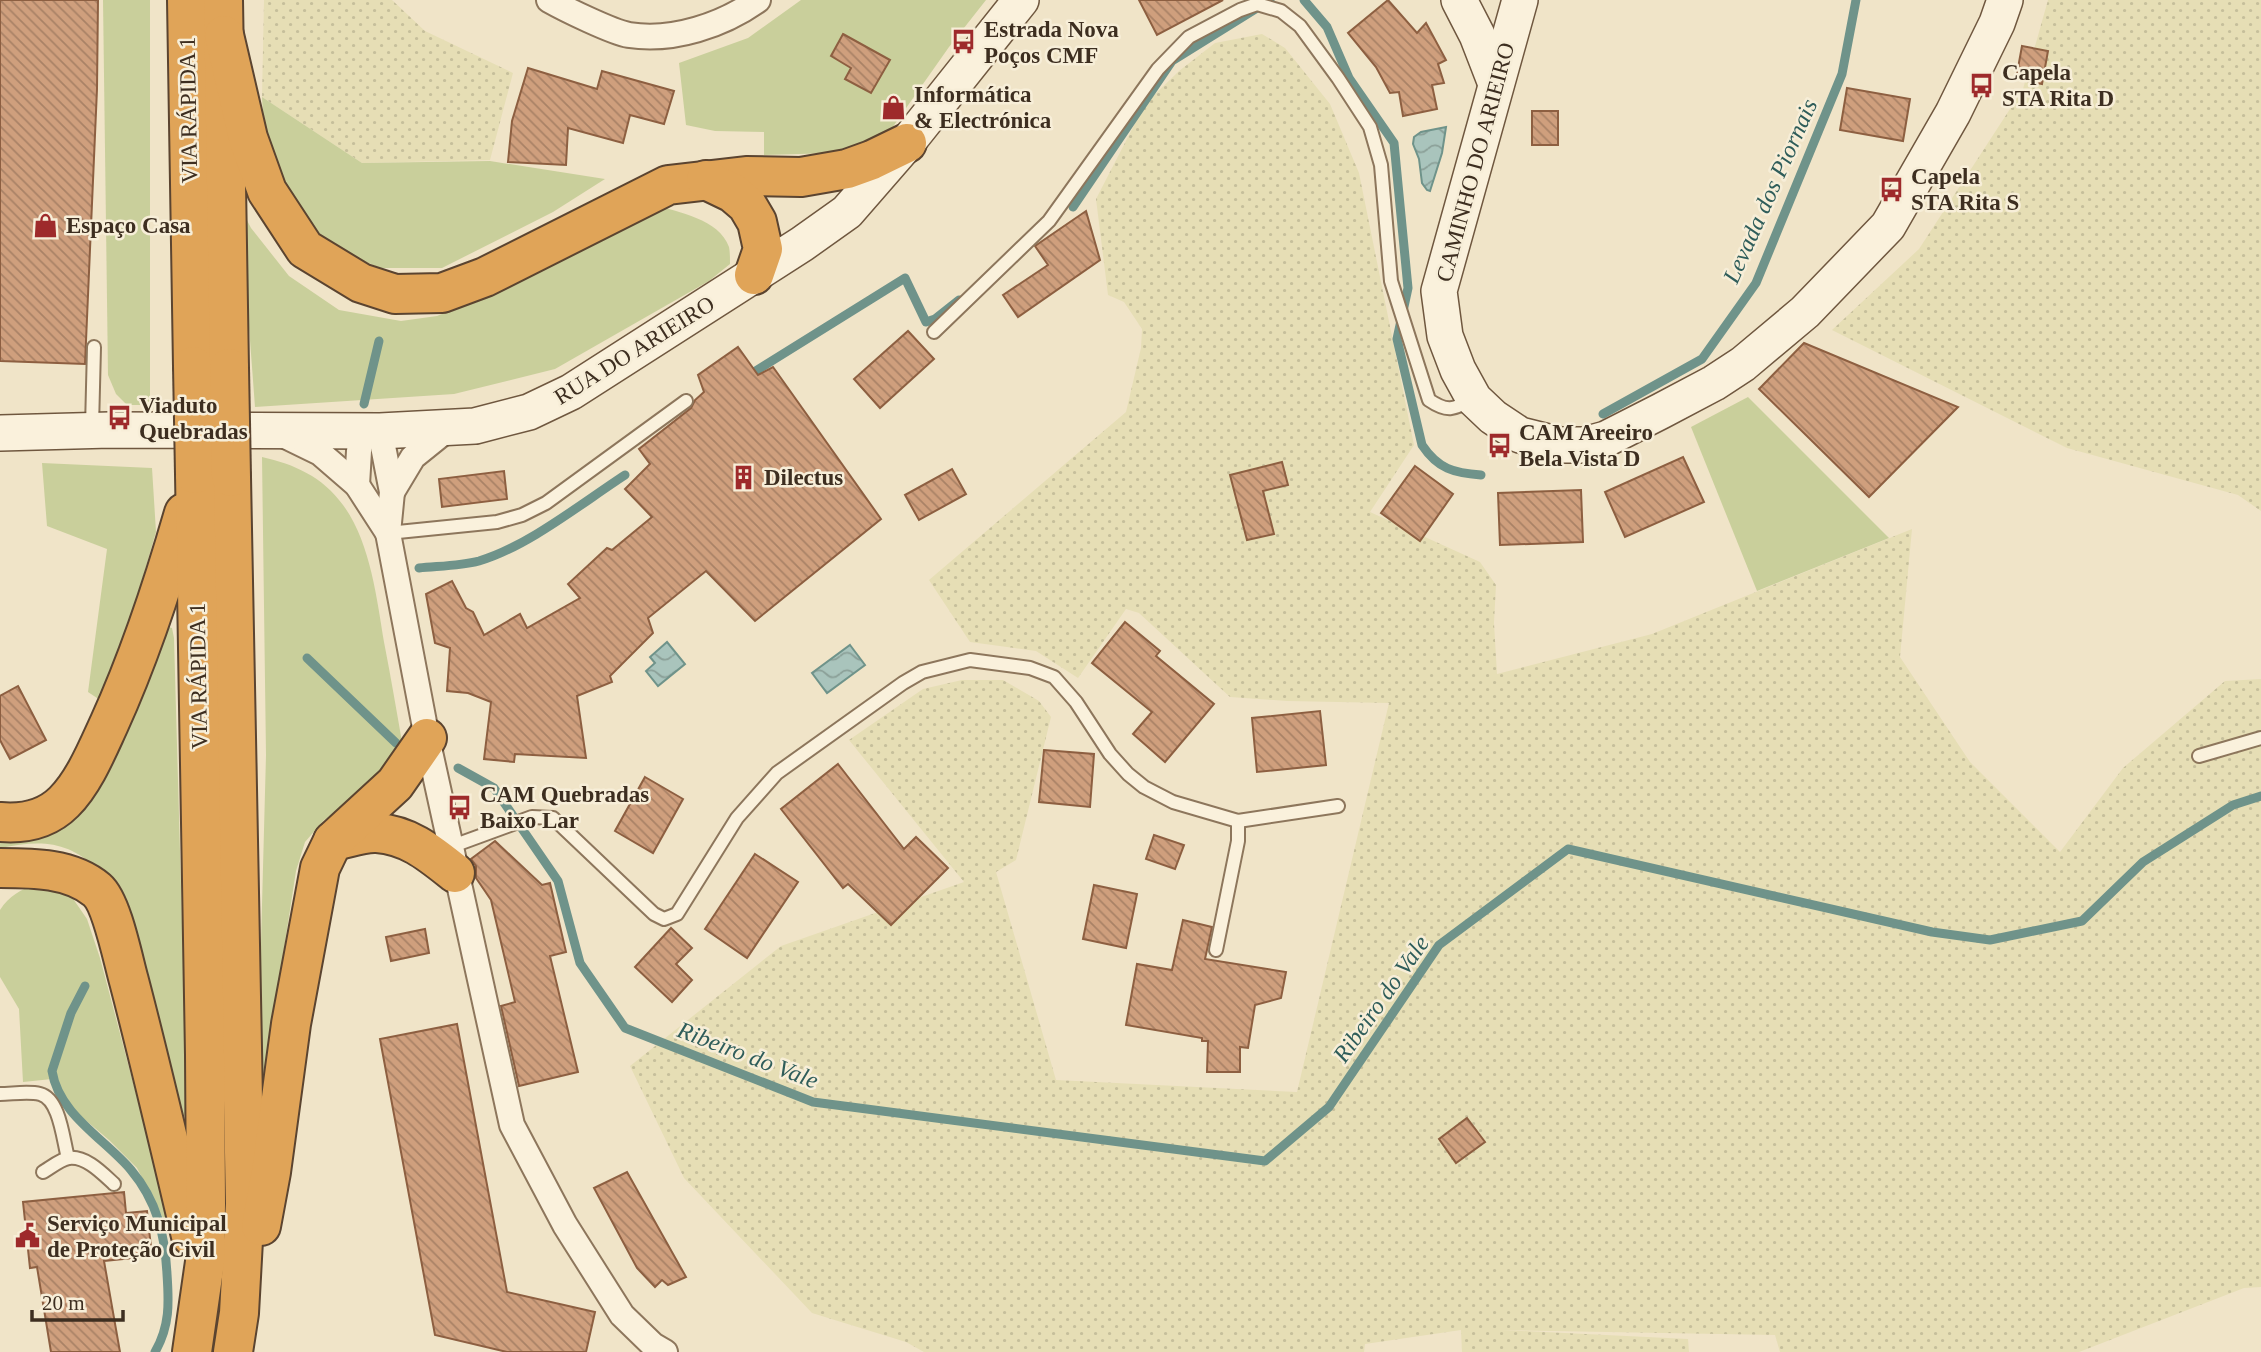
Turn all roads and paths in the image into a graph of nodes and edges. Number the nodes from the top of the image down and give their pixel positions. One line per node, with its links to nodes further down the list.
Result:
1 (187, 0): 15 (highway, VIA RÁPIDA 1)
2 (550, 0): 3 (street)
3 (758, 0)
4 (1021, 0): 10 (street, RUA DO ARIEIRO)
5 (1459, 0): 9 (street)
6 (1520, 0): 9 (street, CAMINHO DO ARIEIRO)
7 (2005, 0): 16 (street, CAMINHO DO ARIEIRO)
8 (223, 17): 11 (highway); 15 (highway, VIA RÁPIDA 1)
9 (1496, 84): 16 (street, CAMINHO DO ARIEIRO)
10 (907, 143): 11 (highway); 12 (street, RUA DO ARIEIRO)
11 (706, 180): 12 (highway)
12 (754, 275): 18 (street, RUA DO ARIEIRO)
13 (934, 332): 16 (lane)
14 (94, 347): 20 (lane)
15 (211, 367): 23 (highway, VIA RÁPIDA 1, bridge)
16 (1474, 399)
17 (686, 401): 26 (lane)
18 (449, 428): 19 (street, RUA DO ARIEIRO); 25 (street)
19 (372, 431): 21 (street, RUA DO ARIEIRO); 24 (street); 25 (street)
20 (92, 432): 21 (street, RUA DO ARIEIRO); 22 (street, RUA DO ARIEIRO)
21 (275, 432): 24 (street)
22 (0, 433)
23 (213, 475): 32 (highway); 41 (highway, VIA RÁPIDA 1); 42 (highway, VIA RÁPIDA 1)
24 (358, 485): 26 (street)
25 (392, 492): 26 (street)
26 (388, 533): 27 (street)
27 (427, 738): 33 (highway); 34 (street)
28 (2261, 738): 29 (lane)
29 (2199, 756)
30 (1338, 806): 31 (lane)
31 (1238, 821): 34 (lane); 36 (lane)
32 (0, 822)
33 (333, 841): 34 (highway); 42 (highway)
34 (453, 860): 45 (street)
35 (10, 876): 41 (highway)
36 (1216, 950)
37 (0, 1094): 38 (lane)
38 (68, 1158): 39 (lane); 40 (lane)
39 (43, 1172)
40 (114, 1184)
41 (200, 1307): 43 (highway, VIA RÁPIDA 1)
42 (239, 1312): 44 (highway, VIA RÁPIDA 1)
43 (192, 1352)
44 (233, 1352)
45 (665, 1352)

